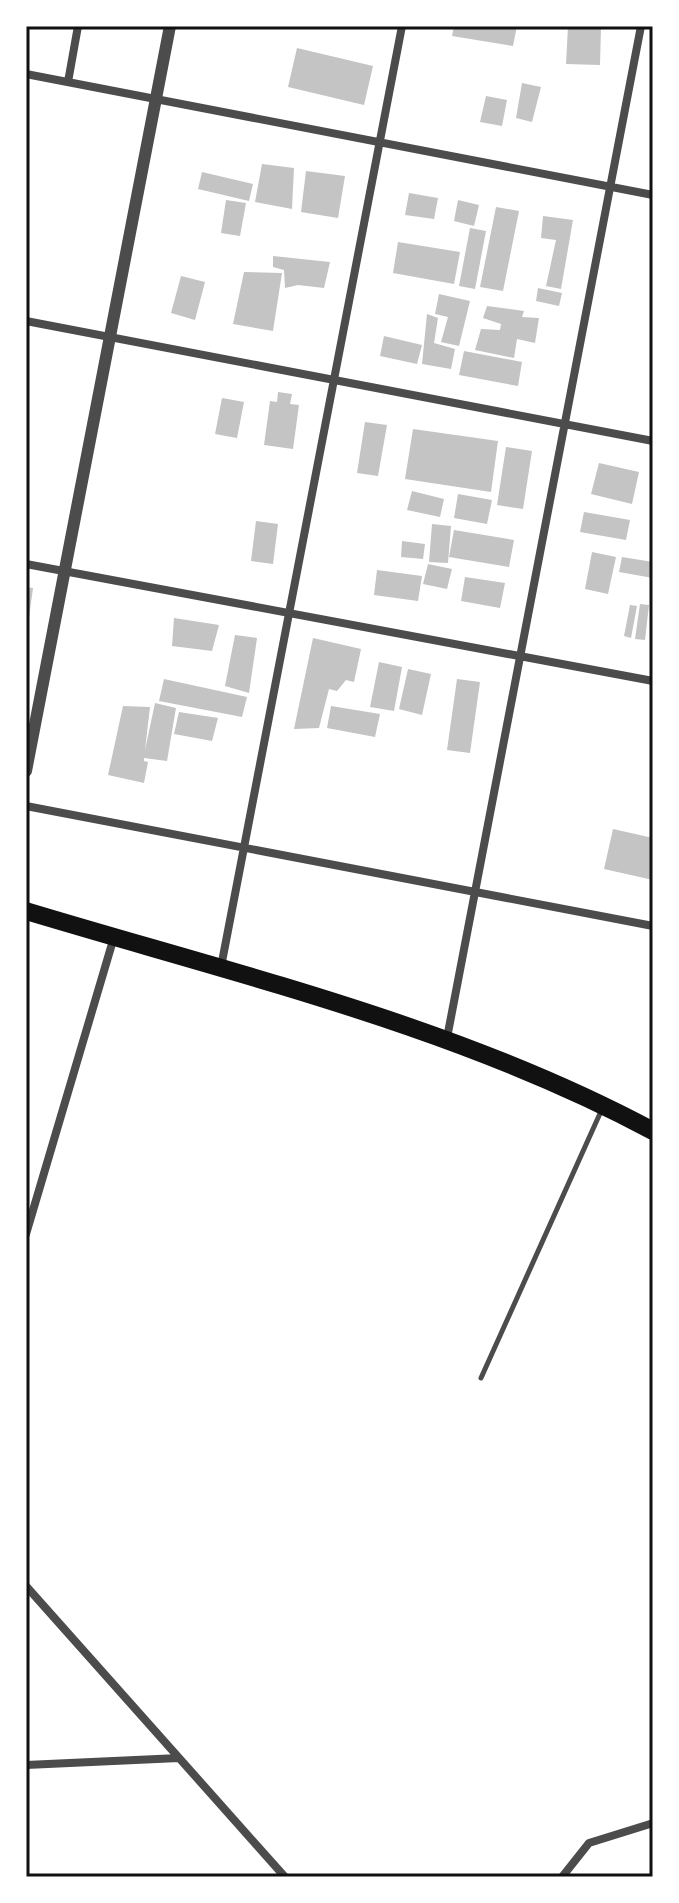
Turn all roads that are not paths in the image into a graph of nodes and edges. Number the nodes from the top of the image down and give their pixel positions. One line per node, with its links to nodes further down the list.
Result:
1 (78, 26): 6 (street)
2 (170, 26): 7 (street)
3 (402, 26): 8 (street)
4 (641, 26): 9 (street)
5 (26, 74): 6 (street)
6 (68, 82): 7 (street)
7 (156, 99): 8 (street); 12 (street)
8 (380, 142): 9 (street); 13 (street)
9 (610, 187): 10 (street); 14 (street)
10 (653, 195)
11 (26, 321): 12 (street)
12 (109, 336): 13 (street); 17 (street)
13 (334, 379): 14 (street); 18 (street)
14 (565, 424): 15 (street); 19 (street)
15 (653, 441)
16 (26, 564): 17 (street)
17 (64, 571): 18 (street); 21 (street)
18 (289, 613): 19 (street); 24 (street)
19 (520, 656): 20 (street); 25 (street)
20 (653, 681)
21 (28, 752): 22 (street)
22 (26, 771)
23 (26, 806): 24 (street)
24 (244, 848): 25 (street); 29 (street)
25 (475, 892): 27 (street); 30 (street)
26 (26, 911): 28 (highway)
27 (653, 926)
28 (114, 937): 29 (highway); 33 (street)
29 (221, 967): 30 (highway)
30 (447, 1038): 31 (highway)
31 (604, 1104): 32 (highway); 34 (lane)
32 (653, 1131)
33 (26, 1234)
34 (481, 1378)
35 (26, 1586): 36 (street)
36 (179, 1758): 37 (street); 39 (street)
37 (26, 1765)
38 (653, 1824): 40 (street)
39 (285, 1877)
40 (562, 1877)

